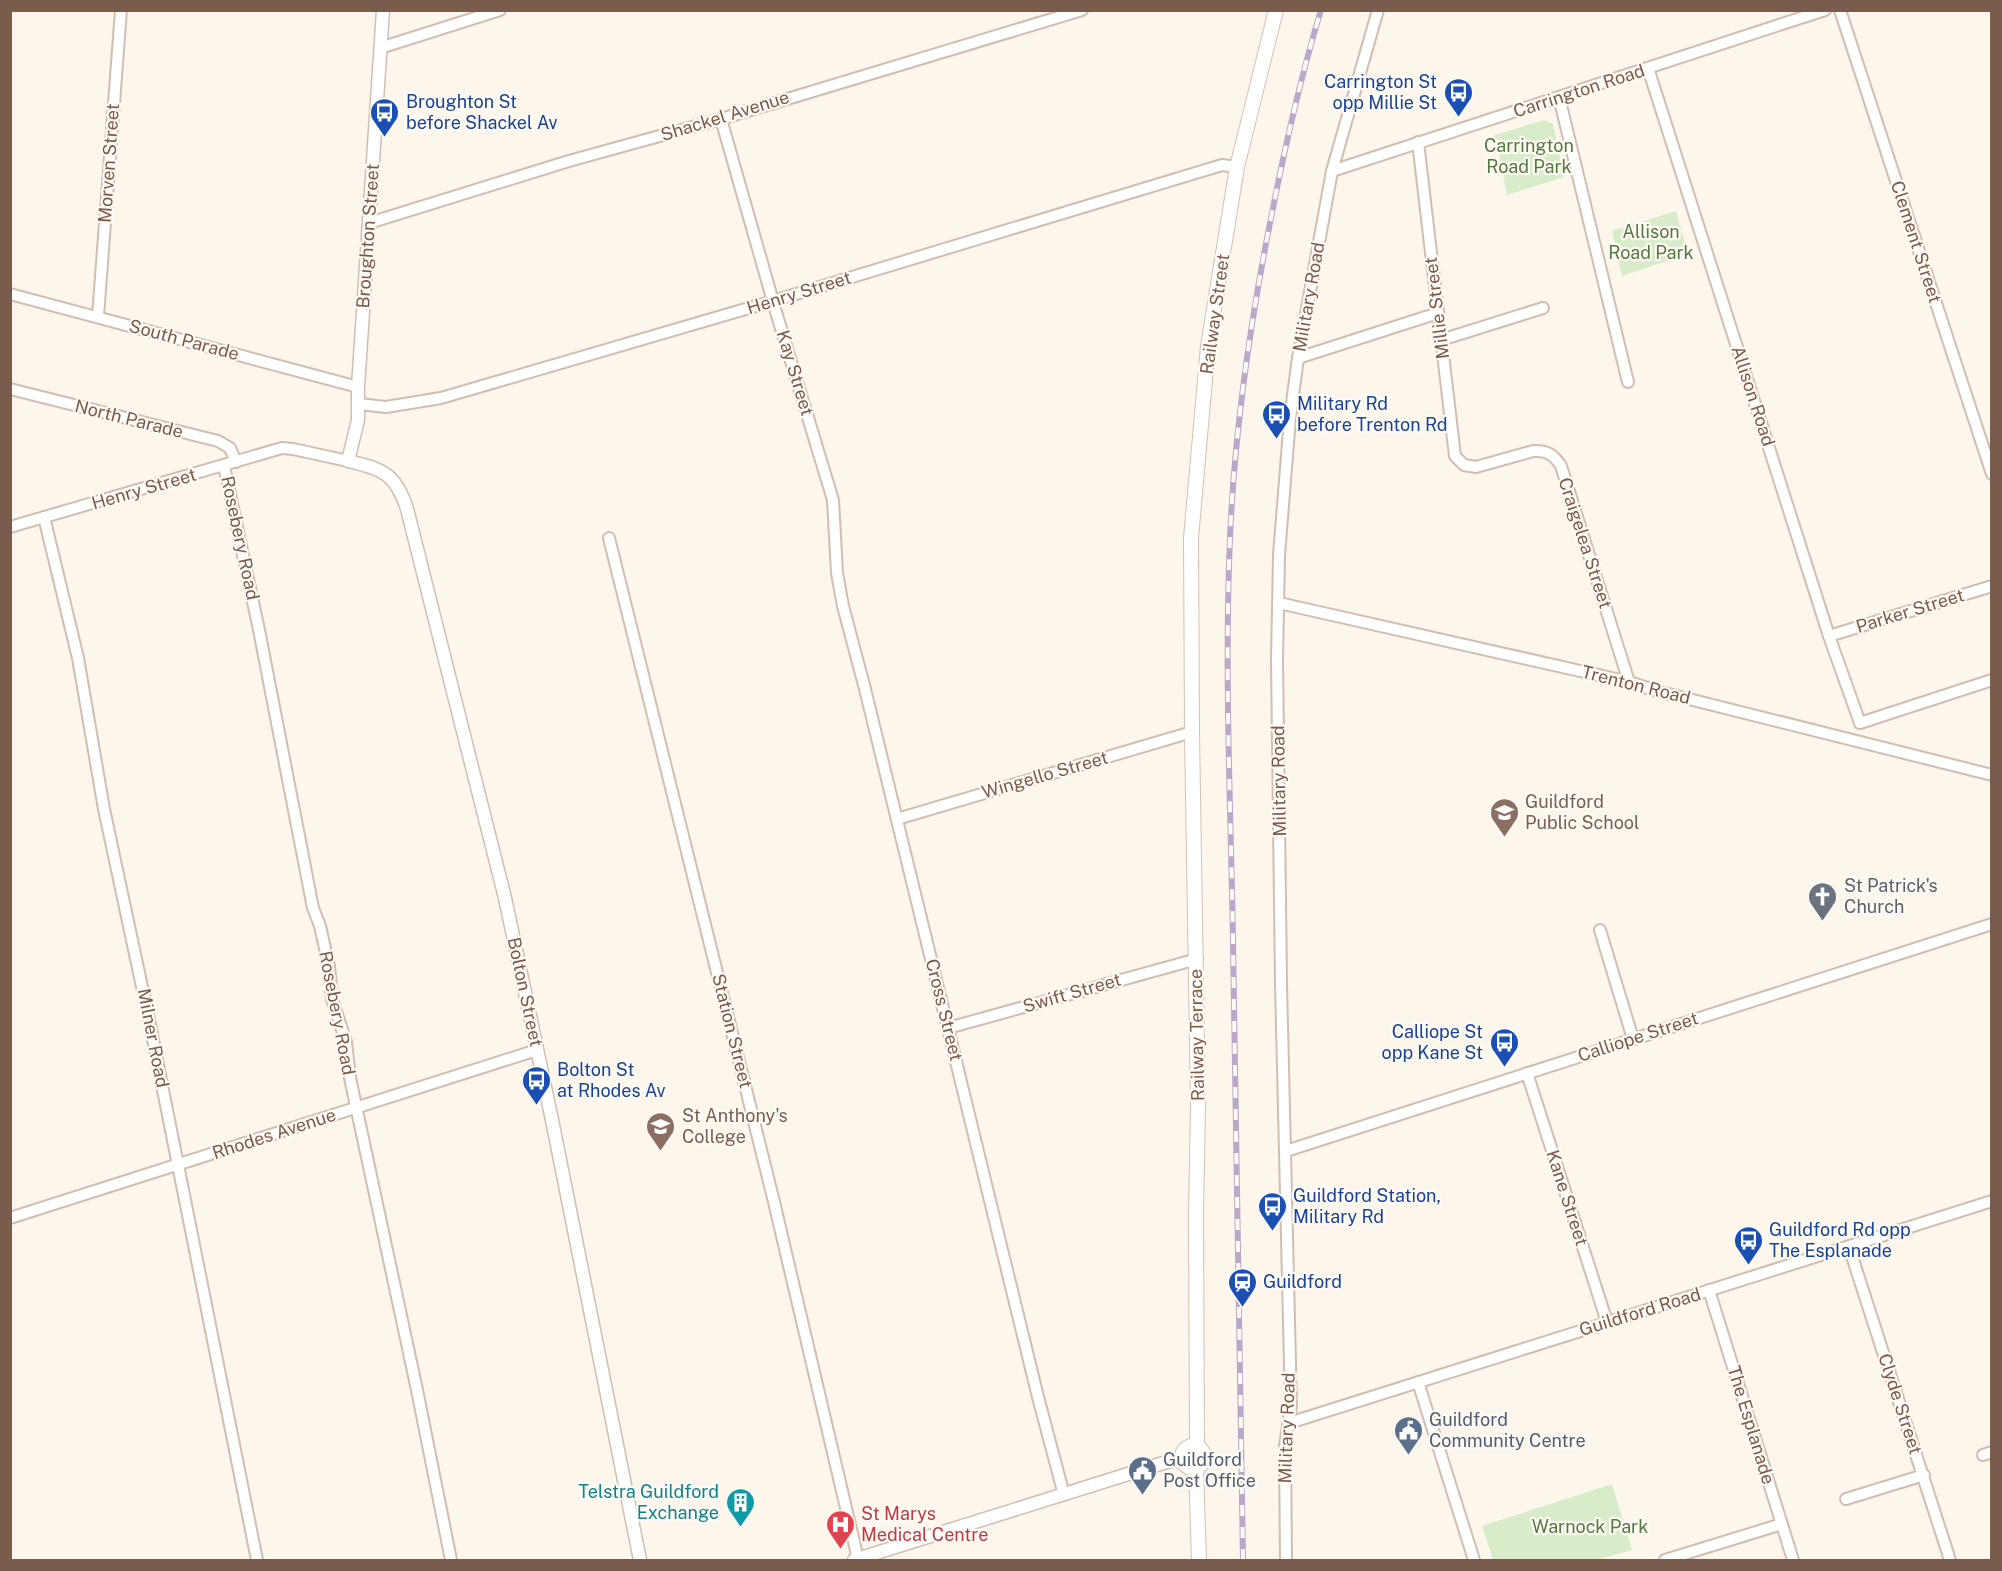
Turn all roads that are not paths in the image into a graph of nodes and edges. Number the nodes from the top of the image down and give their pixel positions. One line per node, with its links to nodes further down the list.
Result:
1 (121, 10): 21 (street, Morven Street)
2 (383, 10): 9 (street, Broughton Street)
3 (500, 10): 9 (street)
4 (1082, 10): 12 (street, Shackel Avenue)
5 (1276, 10): 14 (main road, Railway Street)
6 (1378, 10): 15 (street, Military Road)
7 (1825, 10): 10 (street, Carrington Road)
8 (1840, 10): 32 (street, Clement Street)
9 (380, 48): 16 (street, Broughton Street)
10 (1648, 68): 11 (street, Carrington Road); 40 (street, Allison Road)
11 (1558, 97): 13 (street, Carrington Road); 24 (street)
12 (721, 119): 16 (street, Shackel Avenue); 18 (street, Kay Street)
13 (1418, 142): 15 (street, Carrington Road); 20 (street, Millie Street)
14 (1237, 167): 18 (street, Henry Street); 39 (main road, Railway Street)
15 (1332, 171): 23 (street, Military Road)
16 (369, 224): 25 (street, Broughton Street)
17 (10, 294): 21 (street, South Parade)
18 (773, 301): 27 (street, Henry Street); 34 (street, Kay Street)
19 (1543, 308): 22 (street)
20 (1438, 313): 22 (street, Millie Street); 23 (street)
21 (98, 316): 25 (street, South Parade)
22 (1441, 340): 31 (street, Millie Street)
23 (1298, 358): 38 (street, Military Road)
24 (1628, 382)
25 (358, 387): 27 (street, Broughton Street)
26 (10, 389): 29 (street, North Parade)
27 (359, 404): 28 (street, Broughton Street)
28 (348, 461): 29 (street, Henry Street); 53 (street, Bolton Street)
29 (236, 462): 30 (street, Henry Street)
30 (224, 466): 33 (street, Henry Street); 55 (street, Rosebery Road)
31 (1469, 467): 42 (street, Craigelea Street)
32 (1992, 474)
33 (44, 517): 35 (street, Henry Street); 57 (street, Milner Road)
34 (835, 524): 47 (street, Cross Street)
35 (10, 527)
36 (609, 538): 75 (street, Station Street)
37 (1992, 586): 40 (street, Parker Street)
38 (1279, 603): 42 (street, Trenton Road); 56 (street, Military Road)
39 (1192, 624): 44 (main road, Railway Terrace)
40 (1830, 636): 43 (street, Allison Road)
41 (1992, 680): 43 (street)
42 (1629, 682): 45 (street, Trenton Road)
43 (1860, 723): 45 (street)
44 (1192, 732): 47 (street, Wingello Street); 50 (main road, Railway Terrace)
45 (1852, 740): 46 (street, Trenton Road)
46 (1992, 775)
47 (897, 819): 51 (street, Cross Street)
48 (1992, 924): 52 (street, Calliope Street)
49 (1600, 930): 52 (street)
50 (1197, 959): 51 (street, Swift Street); 65 (main road, Railway Terrace)
51 (948, 1028): 69 (street, Cross Street)
52 (1633, 1039): 54 (street, Calliope Street)
53 (537, 1050): 55 (street, Rhodes Avenue); 74 (street, Bolton Street)
54 (1527, 1073): 56 (street, Calliope Street); 62 (street, Kane Street)
55 (357, 1108): 57 (street, Rhodes Avenue); 73 (street, Rosebery Road)
56 (1286, 1151): 64 (street, Military Road)
57 (178, 1165): 59 (street, Rhodes Avenue); 72 (street, Milner Road)
58 (1991, 1201): 60 (street, Guildford Road)
59 (10, 1218)
60 (1849, 1247): 61 (street, Guildford Road); 68 (street, Clyde Street)
61 (1709, 1290): 62 (street, Guildford Road); 71 (street, The Esplanade)
62 (1607, 1322): 63 (street, Guildford Road)
63 (1418, 1382): 64 (street, Guildford Road); 78 (street)
64 (1289, 1423): 77 (street, Military Road)
65 (1197, 1447): 66 (main road); 67 (main road)
66 (1182, 1458): 67 (main road); 69 (street)
67 (1196, 1468): 76 (main road)
68 (1924, 1475): 70 (street); 81 (street, Clyde Street)
69 (1064, 1495): 75 (street)
70 (1846, 1499)
71 (1782, 1524): 79 (street); 80 (street, The Esplanade)
72 (257, 1560)
73 (451, 1560)
74 (640, 1560)
75 (856, 1560)
76 (1199, 1560)
77 (1286, 1560)
78 (1474, 1560)
79 (1665, 1560)
80 (1793, 1560)
81 (1950, 1560)

